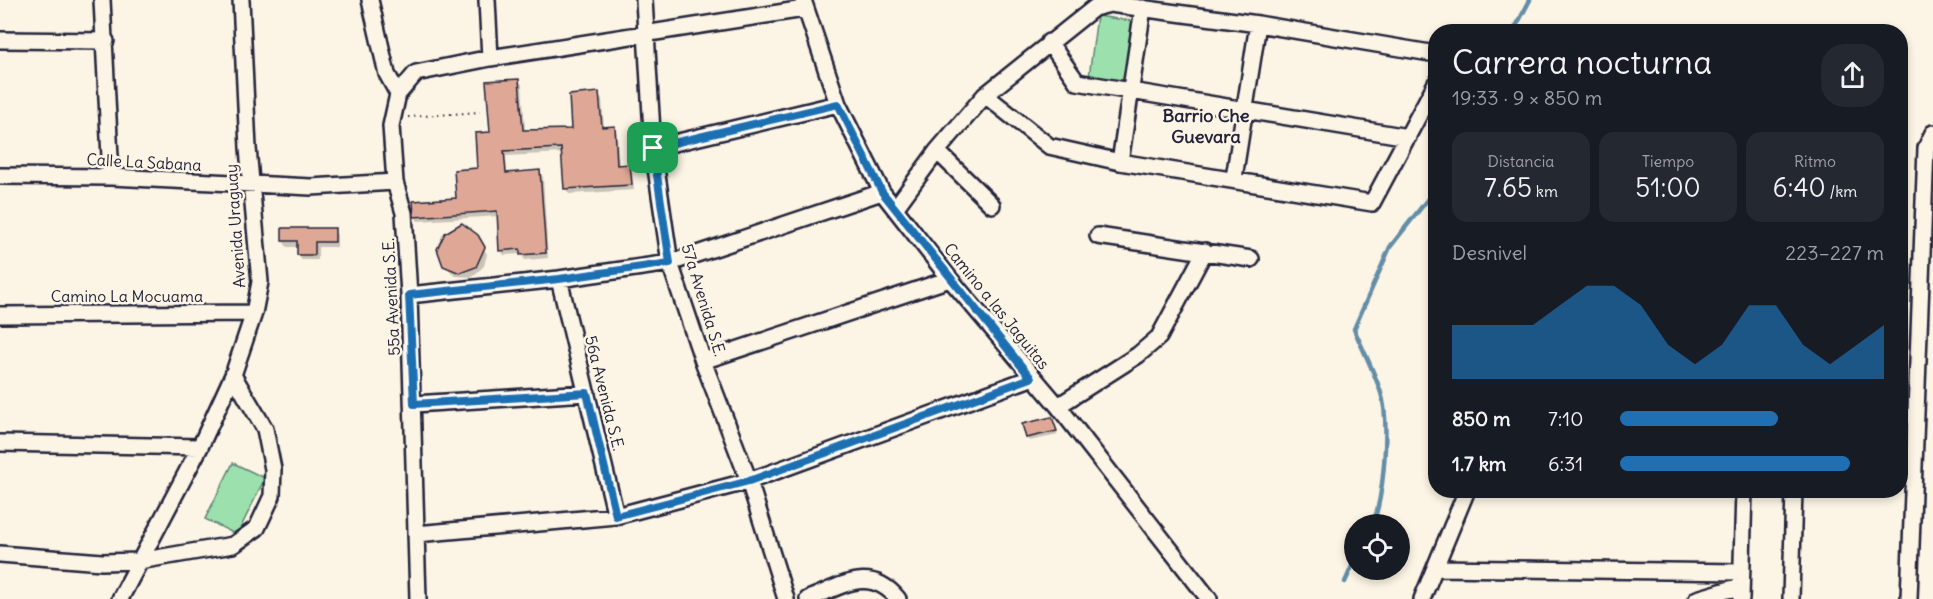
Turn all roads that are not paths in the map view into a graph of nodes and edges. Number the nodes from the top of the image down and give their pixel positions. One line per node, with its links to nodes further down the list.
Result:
1 (102, 0): 11 (street)
2 (241, 0): 30 (street, Avenida Uraguay)
3 (370, 0): 16 (street)
4 (487, 0): 14 (street)
5 (644, 0): 9 (street, 57a Avenida S.E.)
6 (803, 4): 9 (street); 19 (street, Camino a las Jaguitas)
7 (1143, 8): 8 (street); 12 (street); 15 (street)
8 (1258, 24): 13 (street); 20 (street)
9 (646, 34): 14 (street); 23 (street, 57a Avenida S.E.)
10 (0, 40): 11 (street)
11 (106, 41): 27 (street)
12 (1049, 42): 15 (street); 17 (street)
13 (1428, 53)
14 (490, 58): 16 (street)
15 (1130, 91): 20 (street); 25 (street)
16 (398, 94): 29 (street, 55a Avenida S.E.)
17 (985, 95): 24 (street); 25 (street)
18 (1428, 98): 22 (street)
19 (838, 104): 23 (street); 31 (street, Camino a las Jaguitas)
20 (1245, 111): 22 (street); 28 (street)
21 (1933, 133): 70 (street)
22 (1408, 137): 28 (street)
23 (653, 148): 37 (street, 57a Avenida S.E.)
24 (937, 151): 32 (street); 33 (street)
25 (1120, 162): 28 (street)
26 (0, 176): 27 (street, Calle La Sabana)
27 (111, 177): 30 (street, Calle La Sabana)
28 (1234, 178)
29 (395, 182): 30 (street, Calle La Sabana); 40 (street, 55a Avenida S.E.)
30 (252, 185): 41 (street, Avenida Uraguay)
31 (882, 192): 33 (street, Camino a las Jaguitas); 37 (street)
32 (992, 205)
33 (896, 207): 39 (street, Camino a las Jaguitas)
34 (1098, 236): 35 (street)
35 (1205, 251): 36 (street); 48 (street)
36 (1251, 259)
37 (670, 263): 38 (street); 43 (street, 57a Avenida S.E.)
38 (559, 279): 40 (street); 46 (street, 56a Avenida S.E.)
39 (950, 279): 43 (street); 45 (street, Camino a las Jaguitas)
40 (409, 295): 47 (street, 55a Avenida S.E.)
41 (254, 314): 42 (street, Camino La Mocuama); 44 (street, Avenida Uraguay)
42 (0, 315)
43 (703, 361): 51 (street, 57a Avenida S.E.)
44 (233, 375): 50 (street, Avenida Uraguay); 58 (street)
45 (1031, 378): 48 (street, Camino a las Jaguitas); 51 (street)
46 (587, 393): 47 (street); 55 (street, 56a Avenida S.E.)
47 (414, 404): 56 (street, 55a Avenida S.E.)
48 (1058, 406): 66 (street, Camino a las Jaguitas)
49 (0, 443): 50 (street)
50 (200, 447): 58 (street, Avenida Uraguay)
51 (749, 481): 55 (street); 63 (street, 57a Avenida S.E.)
52 (1464, 498): 59 (street)
53 (1744, 498): 60 (street)
54 (1794, 498): 69 (street)
55 (616, 516): 56 (street)
56 (416, 534): 62 (street, 55a Avenida S.E.)
57 (0, 554): 58 (street)
58 (139, 561): 61 (street, Avenida Uraguay)
59 (1434, 568): 60 (street); 67 (street)
60 (1741, 586): 68 (street)
61 (120, 599)
62 (417, 599)
63 (786, 599)
64 (808, 599): 65 (street)
65 (898, 599)
66 (1209, 599)
67 (1422, 599)
68 (1697, 599)
69 (1791, 599)
70 (1909, 599)

